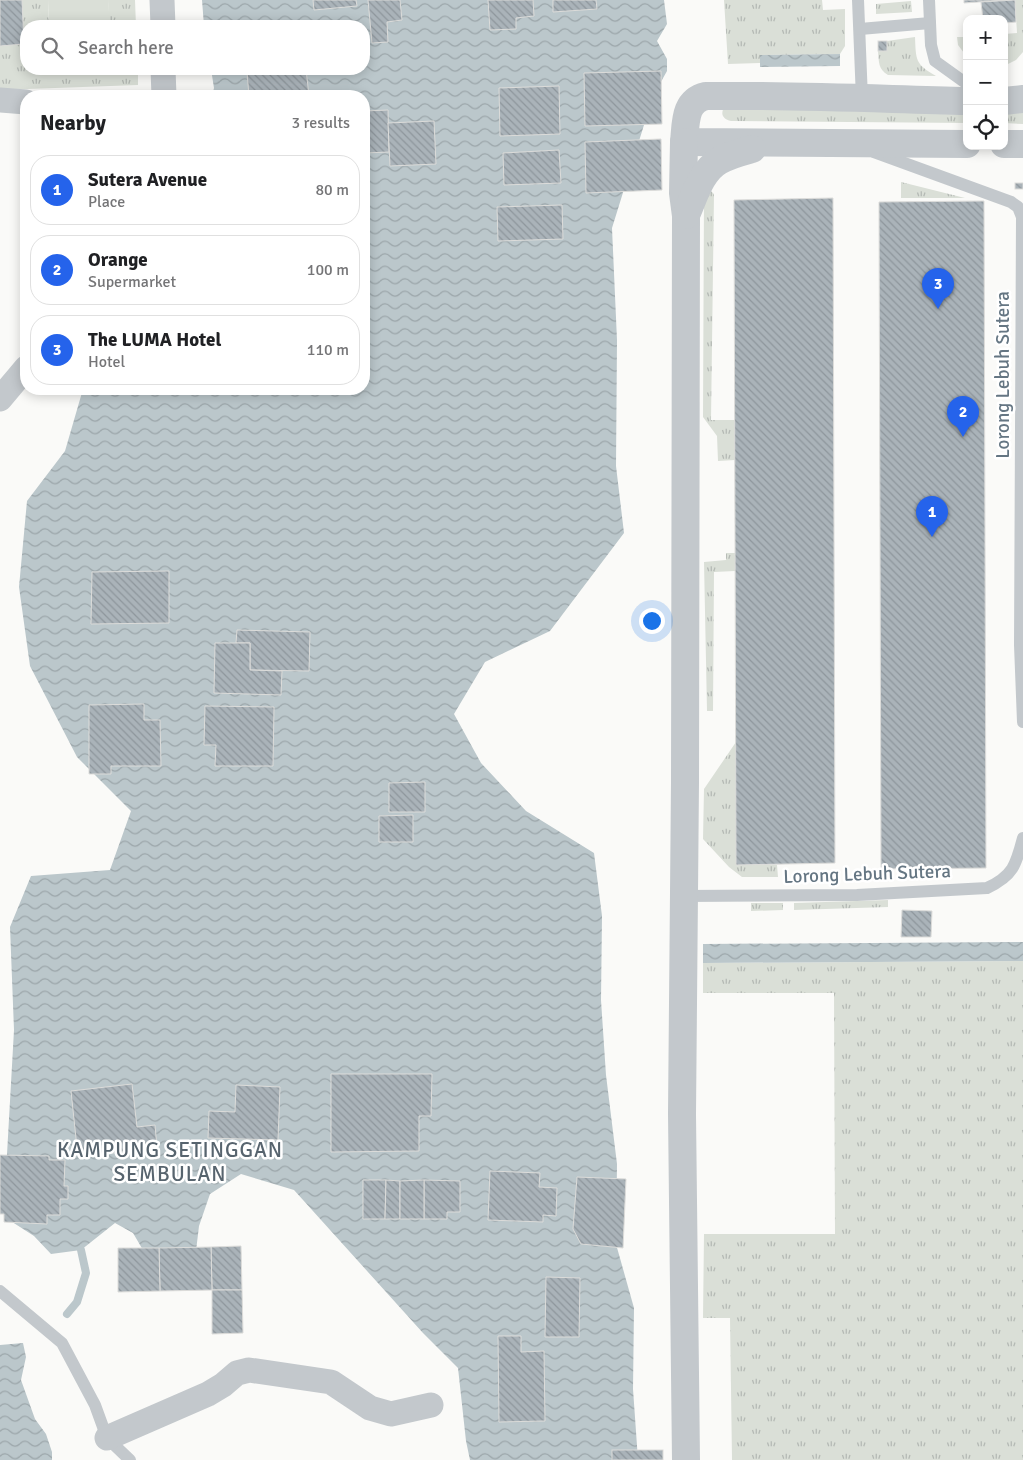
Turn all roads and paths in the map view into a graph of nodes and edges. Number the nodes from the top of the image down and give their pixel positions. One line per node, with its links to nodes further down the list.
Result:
1 (162, 0): 4 (street)
2 (858, 0): 6 (lane)
3 (929, 0): 5 (lane)
4 (163, 20)
5 (930, 24): 6 (lane); 8 (lane)
6 (860, 29): 10 (lane)
7 (164, 75): 9 (street)
8 (963, 82)
9 (164, 90)
10 (862, 99): 13 (street); 16 (street)
11 (1023, 99): 14 (street)
12 (0, 100): 15 (street)
13 (963, 101)
14 (1008, 101)
15 (20, 102)
16 (684, 142): 17 (street); 22 (street)
17 (771, 144): 18 (street); 22 (street)
18 (852, 144): 19 (street); 25 (lane, Lorong Lebuh Sutera)
19 (963, 144)
20 (1008, 144): 21 (street)
21 (1023, 144)
22 (686, 216): 27 (street)
23 (20, 375): 24 (street)
24 (0, 399)
25 (1023, 722)
26 (1023, 838): 27 (lane, Lorong Lebuh Sutera)
27 (684, 896): 32 (street)
28 (0, 1292): 30 (lane)
29 (431, 1405): 30 (street)
30 (107, 1438): 31 (lane)
31 (130, 1460)
32 (686, 1460)

